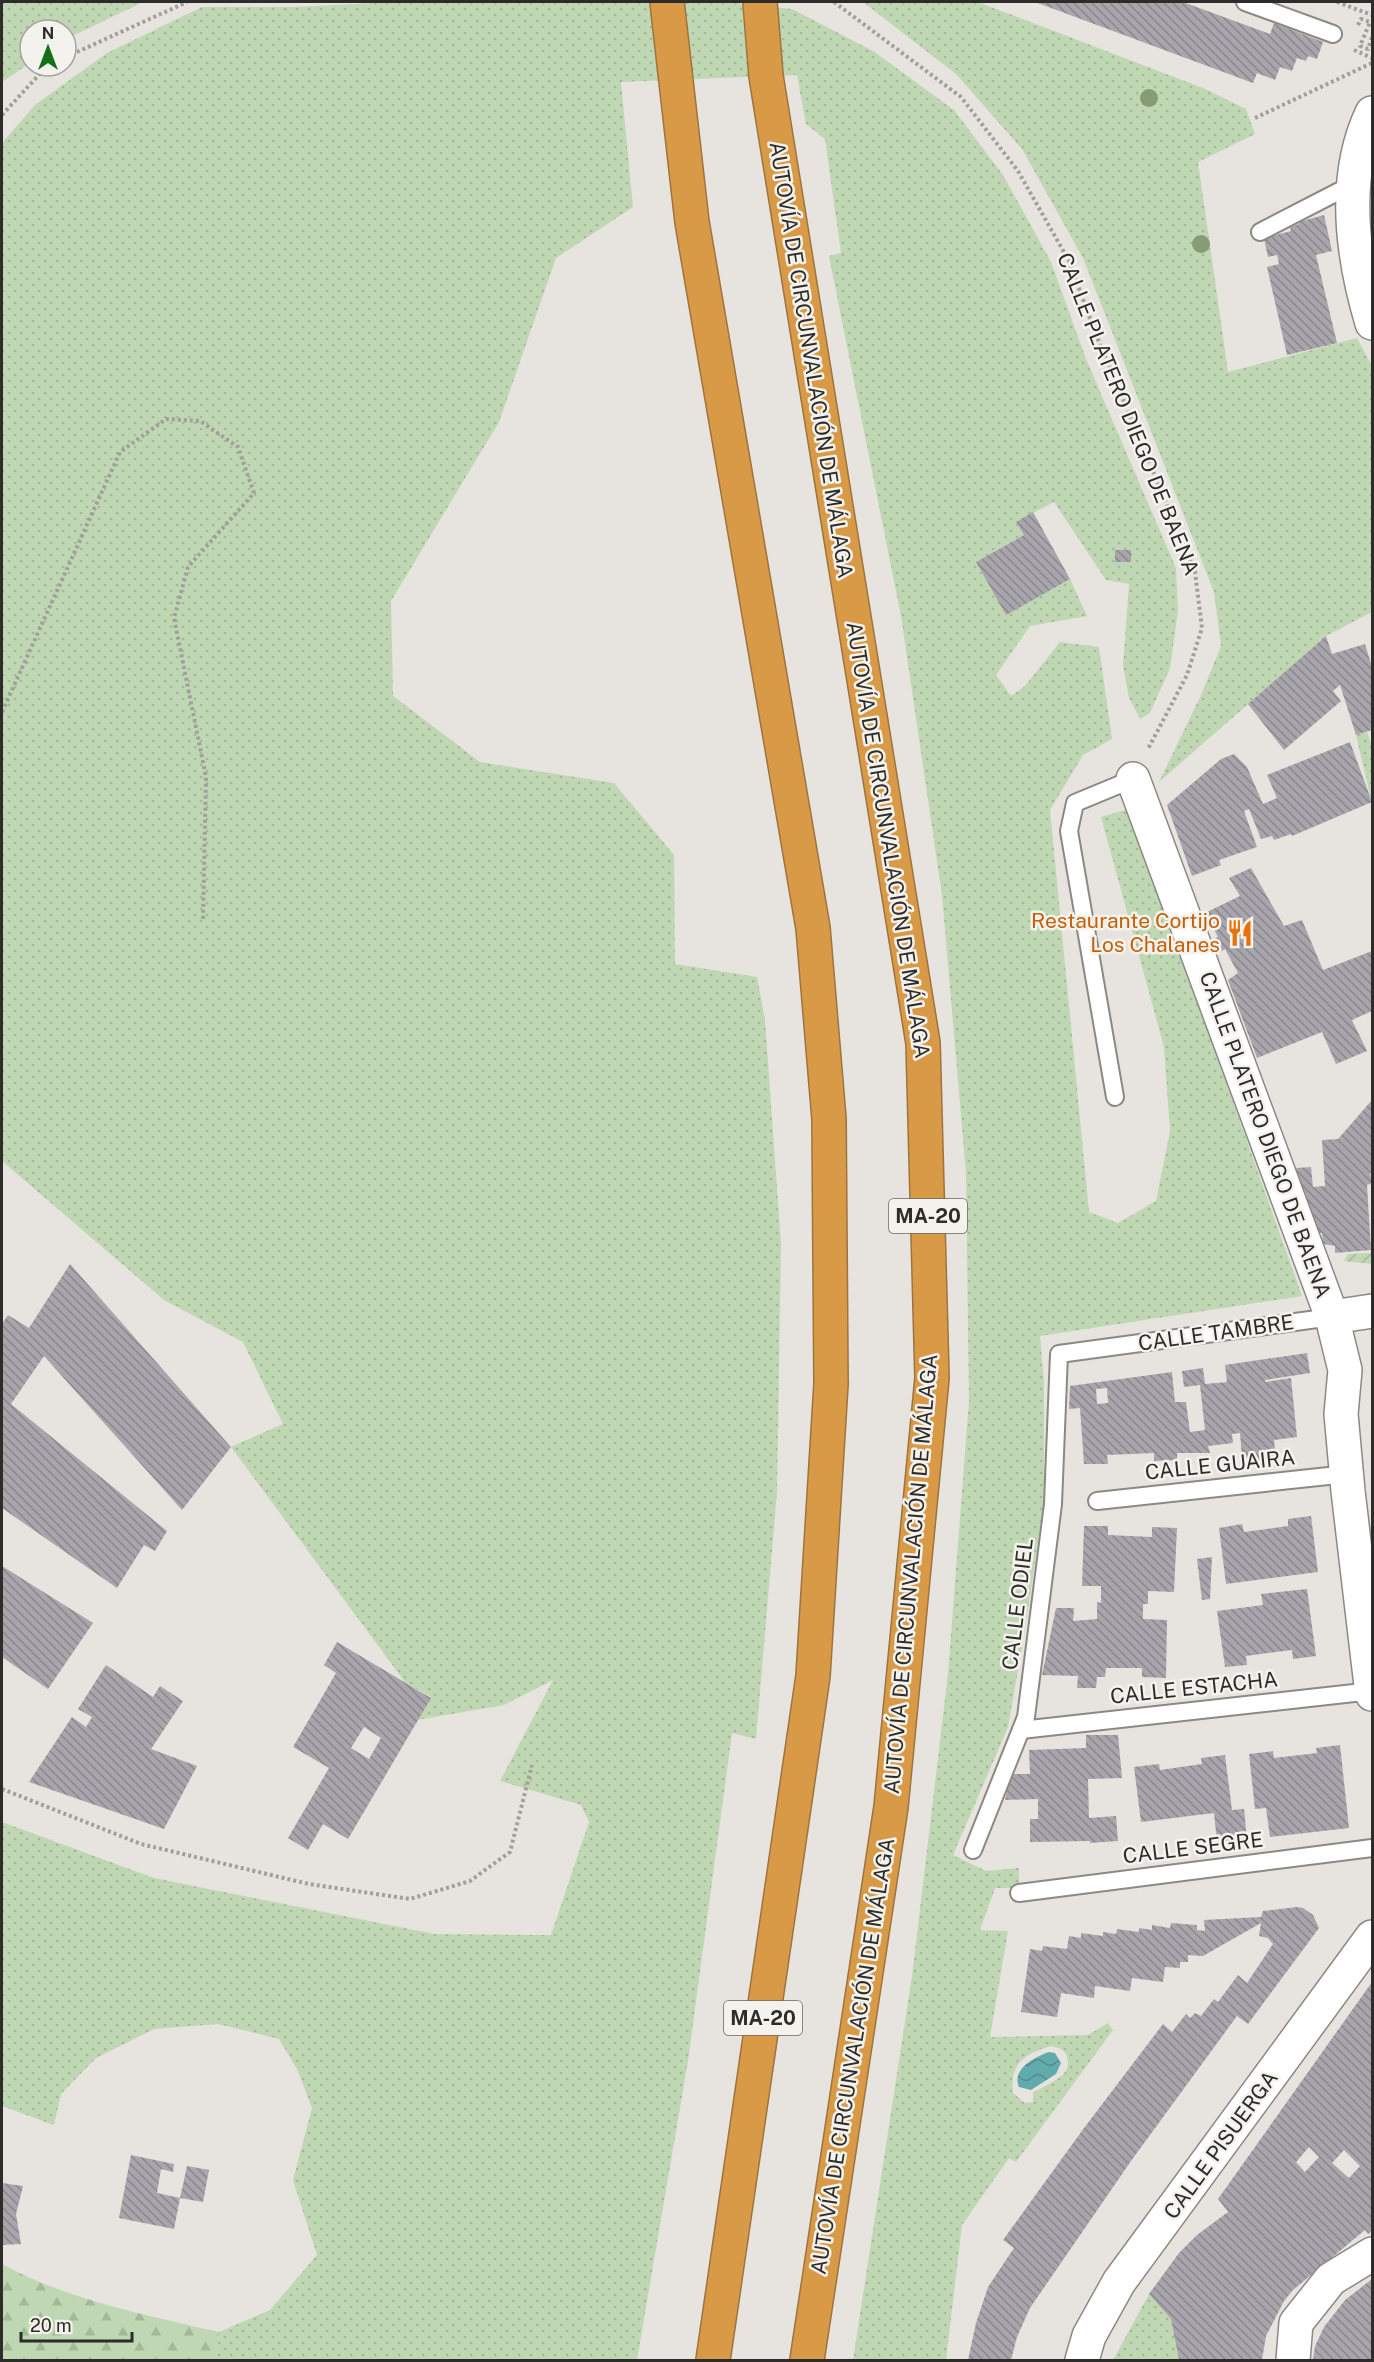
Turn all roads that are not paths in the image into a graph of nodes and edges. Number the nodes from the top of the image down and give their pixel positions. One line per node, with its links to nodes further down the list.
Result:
1 (667, 2): 23 (highway, MA-20)
2 (760, 2): 24 (highway, AUTOVÍA DE CIRCUNVALACIÓN DE MÁLAGA / MA-20)
3 (1245, 2): 4 (lane)
4 (1333, 34)
5 (1372, 113): 6 (street)
6 (1353, 184): 7 (lane); 8 (street)
7 (1260, 232)
8 (1372, 323)
9 (1133, 778): 10 (lane); 12 (street, CALLE PLATERO DIEGO DE BAENA)
10 (1115, 1097)
11 (1372, 1311): 12 (street, CALLE TAMBRE)
12 (1332, 1317): 13 (lane, CALLE TAMBRE); 14 (street, CALLE PLATERO DIEGO DE BAENA)
13 (1059, 1354): 17 (lane, CALLE ODIEL)
14 (1347, 1474): 15 (lane, CALLE GUAIRA); 16 (street, CALLE PLATERO DIEGO DE BAENA)
15 (1097, 1501)
16 (1372, 1693): 17 (lane, CALLE ESTACHA)
17 (1021, 1730): 19 (lane, CALLE ODIEL)
18 (1372, 1848): 20 (lane, CALLE SEGRE)
19 (973, 1850)
20 (1019, 1893)
21 (1372, 1937): 25 (street, CALLE PISUERGA)
22 (1372, 2254): 26 (street)
23 (713, 2361)
24 (807, 2361)
25 (1082, 2361)
26 (1293, 2361)

